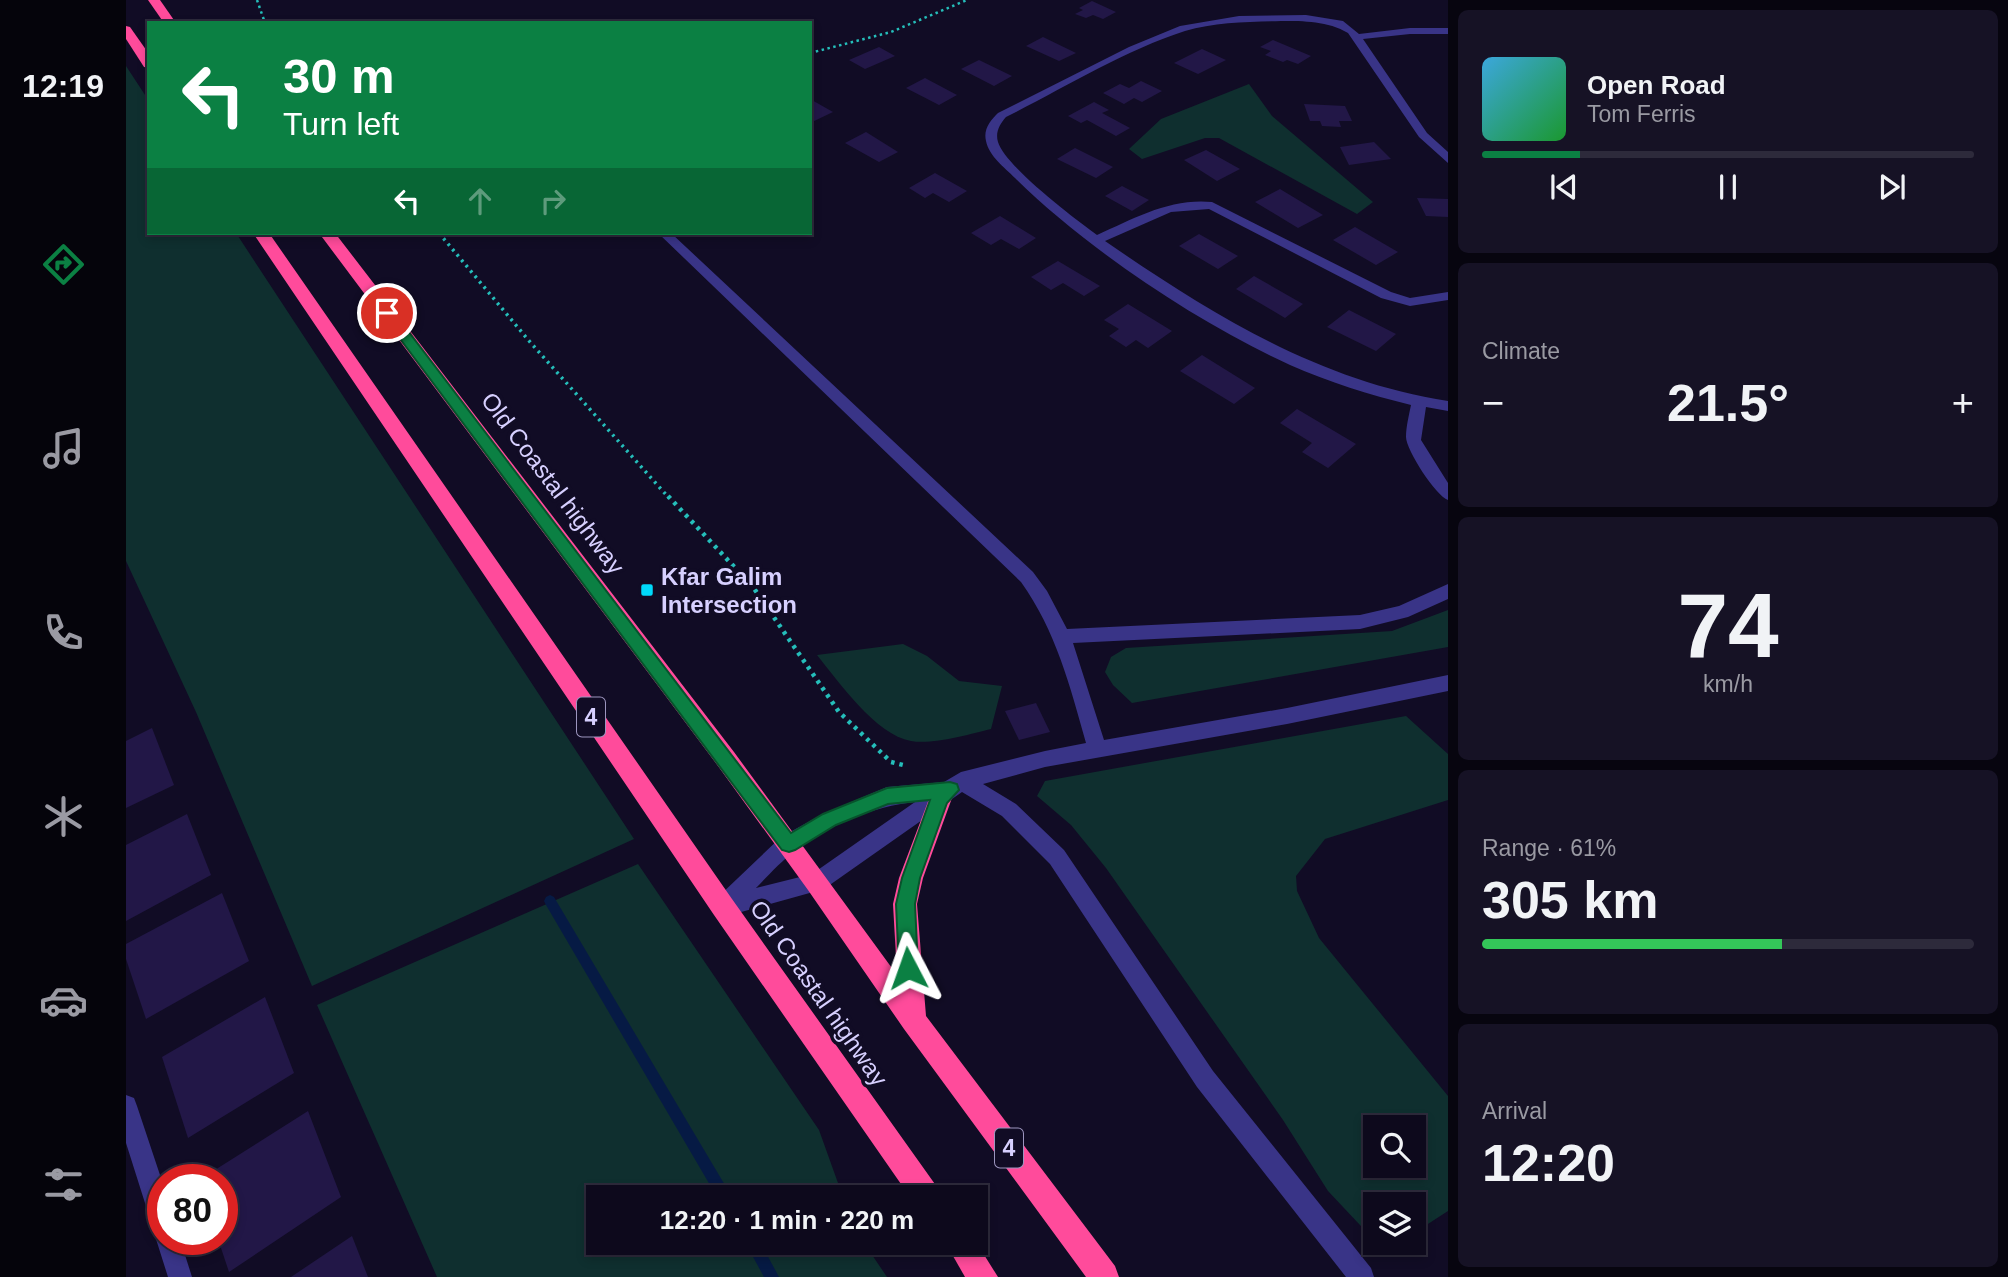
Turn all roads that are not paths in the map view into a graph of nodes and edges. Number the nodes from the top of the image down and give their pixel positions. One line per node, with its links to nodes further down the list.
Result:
1 (154, 0): 2 (highway)
2 (169, 21)
3 (126, 30): 6 (highway)
4 (1448, 31): 5 (street)
5 (1357, 37): 7 (street); 11 (street)
6 (147, 61)
7 (1448, 159)
8 (262, 235): 23 (highway, Old Coastal highway / 4)
9 (329, 235): 21 (highway, Old Coastal highway / 4)
10 (666, 235): 17 (street)
11 (1096, 240): 12 (street); 13 (street)
12 (1448, 296)
13 (1419, 402): 14 (street); 15 (street)
14 (1448, 406)
15 (1448, 494)
16 (1448, 591): 17 (street)
17 (1062, 636): 19 (street)
18 (1448, 682): 19 (street)
19 (1097, 750): 20 (street)
20 (950, 790): 21 (street); 22 (street); 24 (highway); 33 (street)
21 (789, 844): 22 (highway, Old Coastal highway / 4); 23 (street)
22 (817, 883): 23 (street); 24 (highway, Old Coastal highway / 4)
23 (723, 907): 27 (highway, Old Coastal highway / 4)
24 (913, 1020): 32 (highway, Old Coastal highway / 4)
25 (126, 1106): 26 (street)
26 (147, 1172)
27 (919, 1185)
28 (173, 1255): 30 (street)
29 (968, 1255): 31 (highway)
30 (180, 1277)
31 (983, 1277)
32 (1104, 1277)
33 (1362, 1277)

